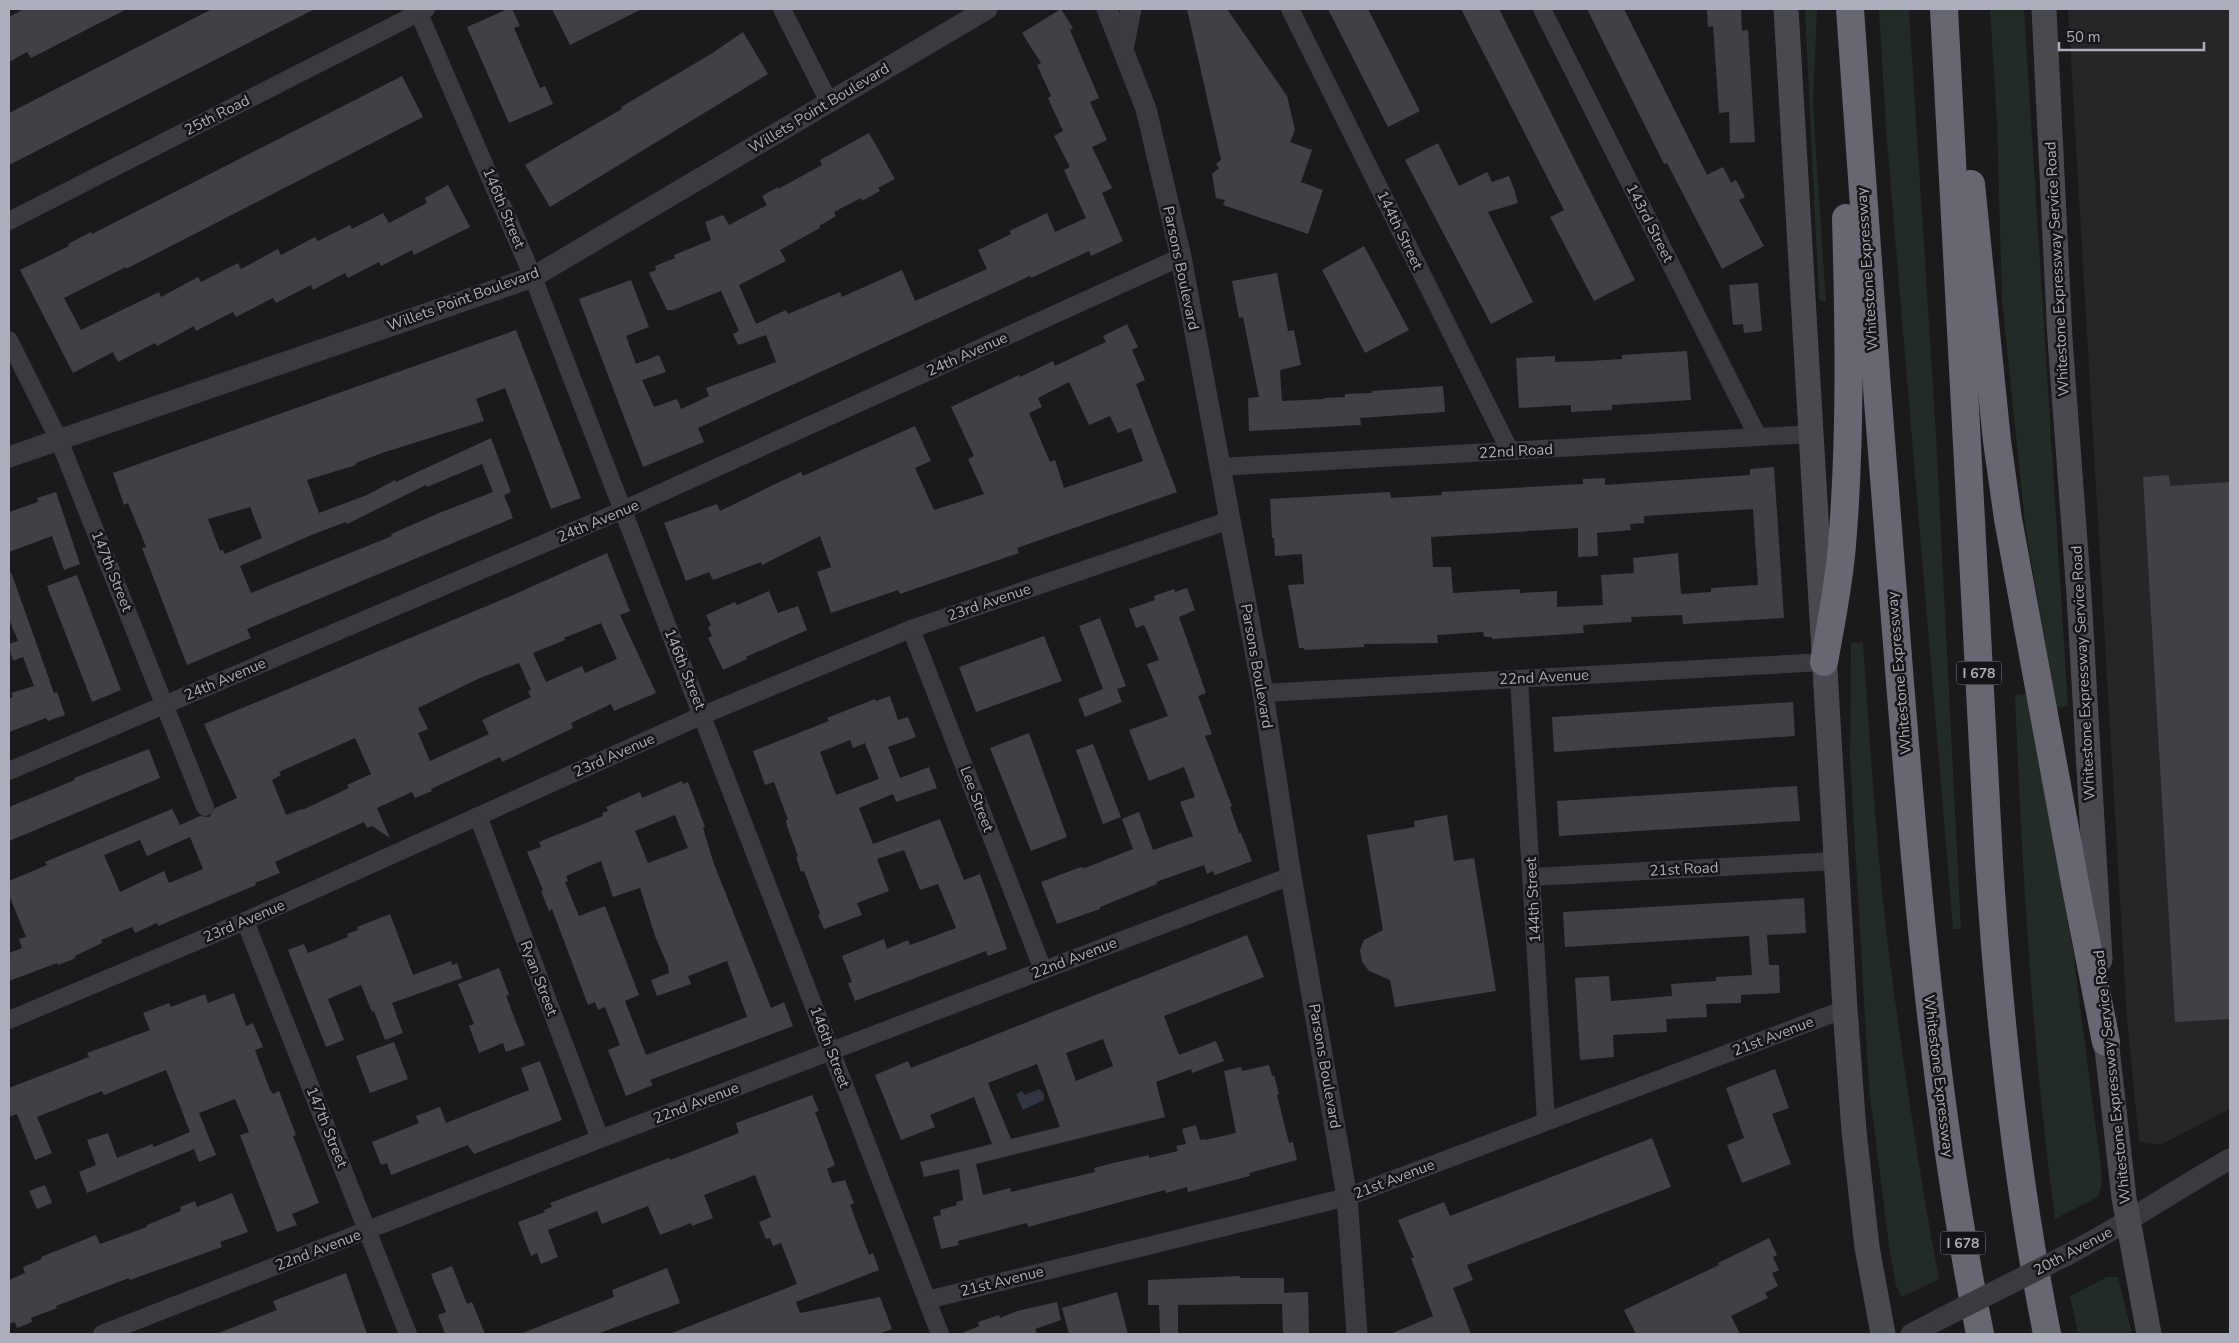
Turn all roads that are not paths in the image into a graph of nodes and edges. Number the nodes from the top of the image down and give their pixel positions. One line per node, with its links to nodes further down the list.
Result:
1 (782, 9): 15 (street)
2 (987, 9): 15 (street, Willets Point Boulevard)
3 (1107, 9): 14 (street, Parsons Boulevard)
4 (1131, 9): 14 (street)
5 (1290, 9): 23 (street, 144th Street)
6 (1542, 9): 21 (street, 143rd Street)
7 (1786, 9): 20 (main road)
8 (1842, 9): 29 (highway)
9 (1850, 9): 59 (highway, Whitestone Expressway / I 678)
10 (1944, 9): 60 (highway, I 678)
11 (1953, 9): 44 (highway)
12 (2044, 9): 44 (main road, Whitestone Expressway Service Road)
13 (421, 10): 16 (street, 25th Road); 18 (street, 146th Street)
14 (1123, 49): 17 (street, Parsons Boulevard)
15 (829, 102): 18 (street, Willets Point Boulevard)
16 (9, 221)
17 (1180, 257): 25 (street, Parsons Boulevard); 26 (street, 24th Avenue)
18 (533, 277): 22 (street, Willets Point Boulevard); 26 (street, 146th Street)
19 (9, 340): 22 (street, 147th Street)
20 (1812, 434): 21 (street, 22nd Road); 29 (main road)
21 (1758, 437): 23 (street, 22nd Road)
22 (59, 440): 24 (street, Willets Point Boulevard); 32 (street, 147th Street)
23 (1510, 451): 25 (street, 22nd Road)
24 (9, 457)
25 (1220, 467): 27 (street, Parsons Boulevard)
26 (623, 510): 32 (street, 24th Avenue); 33 (street, 146th Street)
27 (1230, 520): 28 (street, 23rd Avenue); 31 (street, Parsons Boulevard)
28 (911, 628): 33 (street, 23rd Avenue); 41 (street, Lee Street)
29 (1824, 662): 30 (street, 22nd Avenue); 37 (main road)
30 (1519, 679): 31 (street, 22nd Avenue); 39 (street, 144th Street)
31 (1263, 693): 38 (street, Parsons Boulevard)
32 (165, 705): 34 (street, 24th Avenue); 35 (street, 147th Street)
33 (703, 715): 36 (street, 23rd Avenue); 45 (street, 146th Street)
34 (9, 771)
35 (205, 807)
36 (478, 816): 40 (street, 23rd Avenue); 47 (street, Ryan Street)
37 (1836, 861): 39 (street, 21st Road); 42 (main road)
38 (1291, 876): 41 (street, 22nd Avenue); 49 (street, Parsons Boulevard)
39 (1532, 877): 46 (street, 144th Street)
40 (245, 921): 43 (street, 23rd Avenue); 51 (street, 147th Street)
41 (1043, 970): 45 (street, 22nd Avenue)
42 (1845, 1009): 46 (street, 21st Avenue); 57 (main road)
43 (9, 1020)
44 (2106, 1042): 50 (main road, Whitestone Expressway Service Road)
45 (832, 1051): 47 (street, 22nd Avenue); 52 (street, 146th Street)
46 (1546, 1122): 49 (street, 21st Avenue)
47 (600, 1139): 51 (street, 22nd Avenue)
48 (2230, 1159): 50 (street, 20th Avenue)
49 (1347, 1197): 52 (street, 21st Avenue); 56 (street, Parsons Boulevard)
50 (2128, 1222): 58 (street, 20th Avenue, bridge); 61 (main road, Whitestone Expressway Service Road)
51 (368, 1230): 53 (street, 22nd Avenue); 54 (street, 147th Street)
52 (927, 1300): 55 (street, 146th Street)
53 (102, 1334)
54 (408, 1334)
55 (940, 1334)
56 (1357, 1334)
57 (1883, 1334)
58 (1911, 1334)
59 (1980, 1334)
60 (2047, 1334)
61 (2149, 1334)

